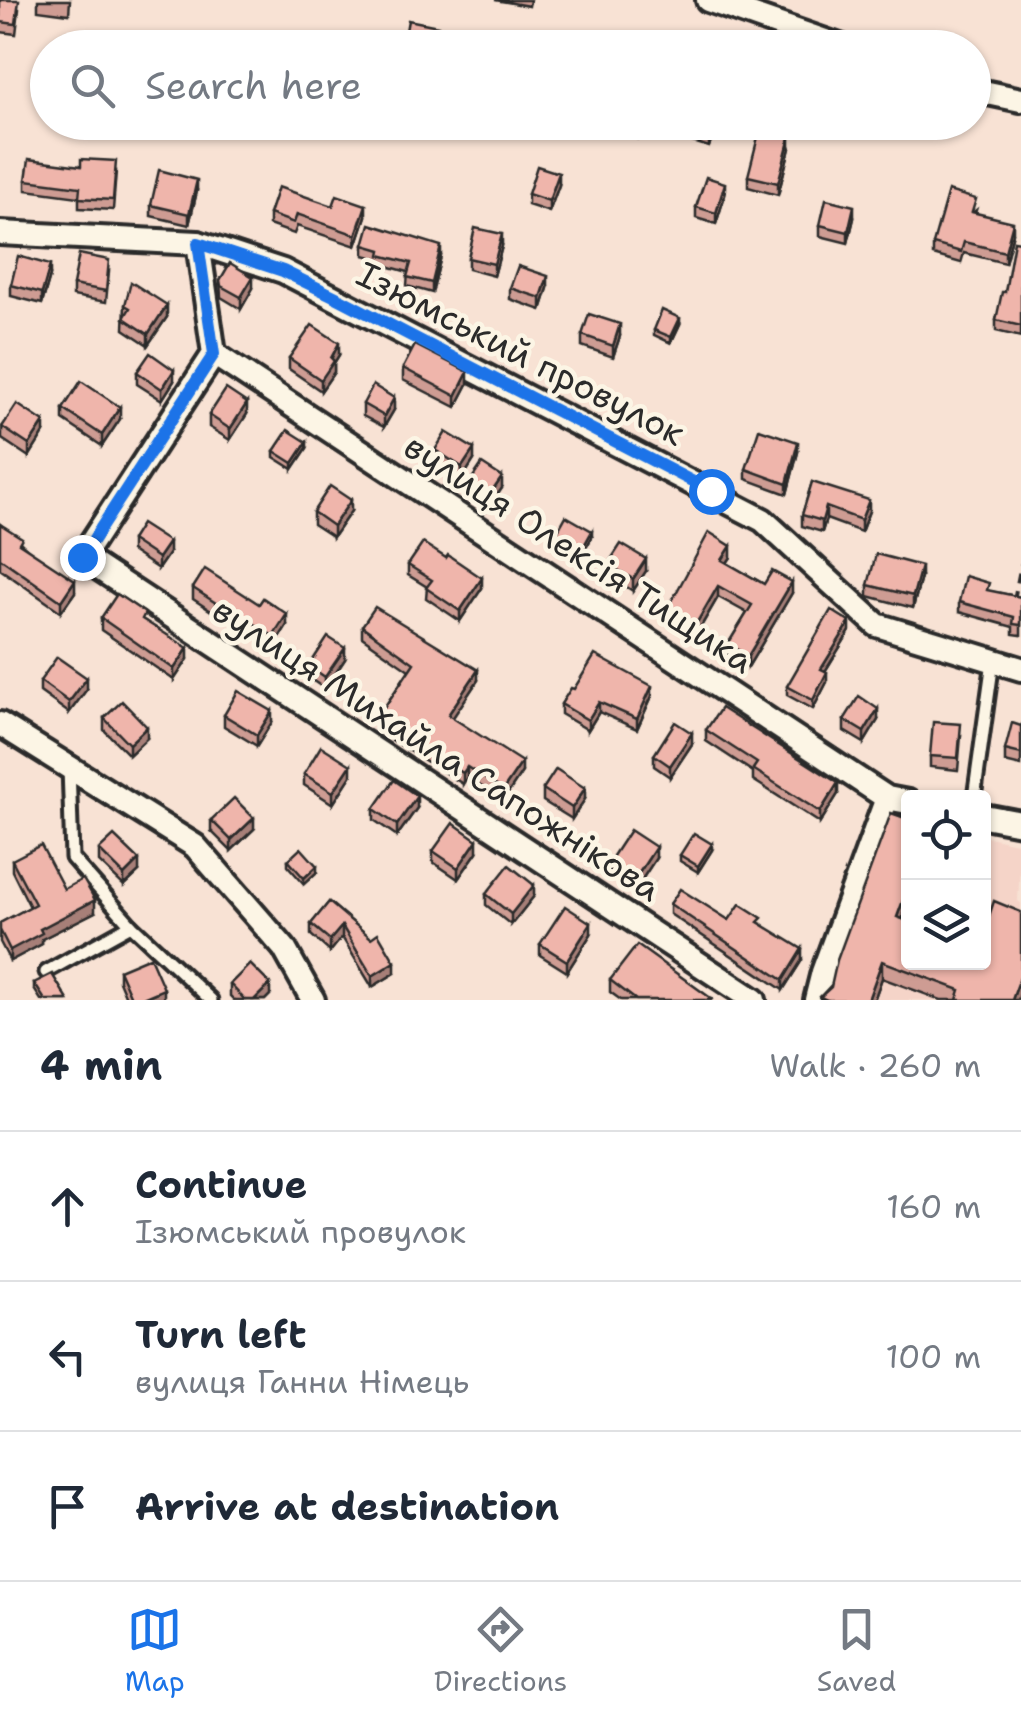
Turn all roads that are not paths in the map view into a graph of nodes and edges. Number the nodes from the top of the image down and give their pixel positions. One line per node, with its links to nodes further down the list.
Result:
1 (708, 0): 2 (street)
2 (794, 30)
3 (991, 94): 4 (street)
4 (1021, 100)
5 (0, 233): 6 (street, Ізюмський провулок)
6 (198, 243): 7 (street); 8 (street, Ізюмський провулок)
7 (214, 354): 13 (street, вулиця Олексія Тищика); 20 (street, вулиця Михайла Сапожнікова)
8 (993, 661): 9 (street, Ізюмський провулок); 12 (lane)
9 (1021, 669)
10 (0, 724): 11 (street)
11 (69, 767): 16 (lane); 18 (street)
12 (975, 790)
13 (898, 800): 21 (street)
14 (991, 818): 15 (street)
15 (1021, 824)
16 (131, 925): 17 (lane); 19 (lane)
17 (46, 972)
18 (305, 997)
19 (211, 1000)
20 (754, 1000)
21 (816, 1000)

